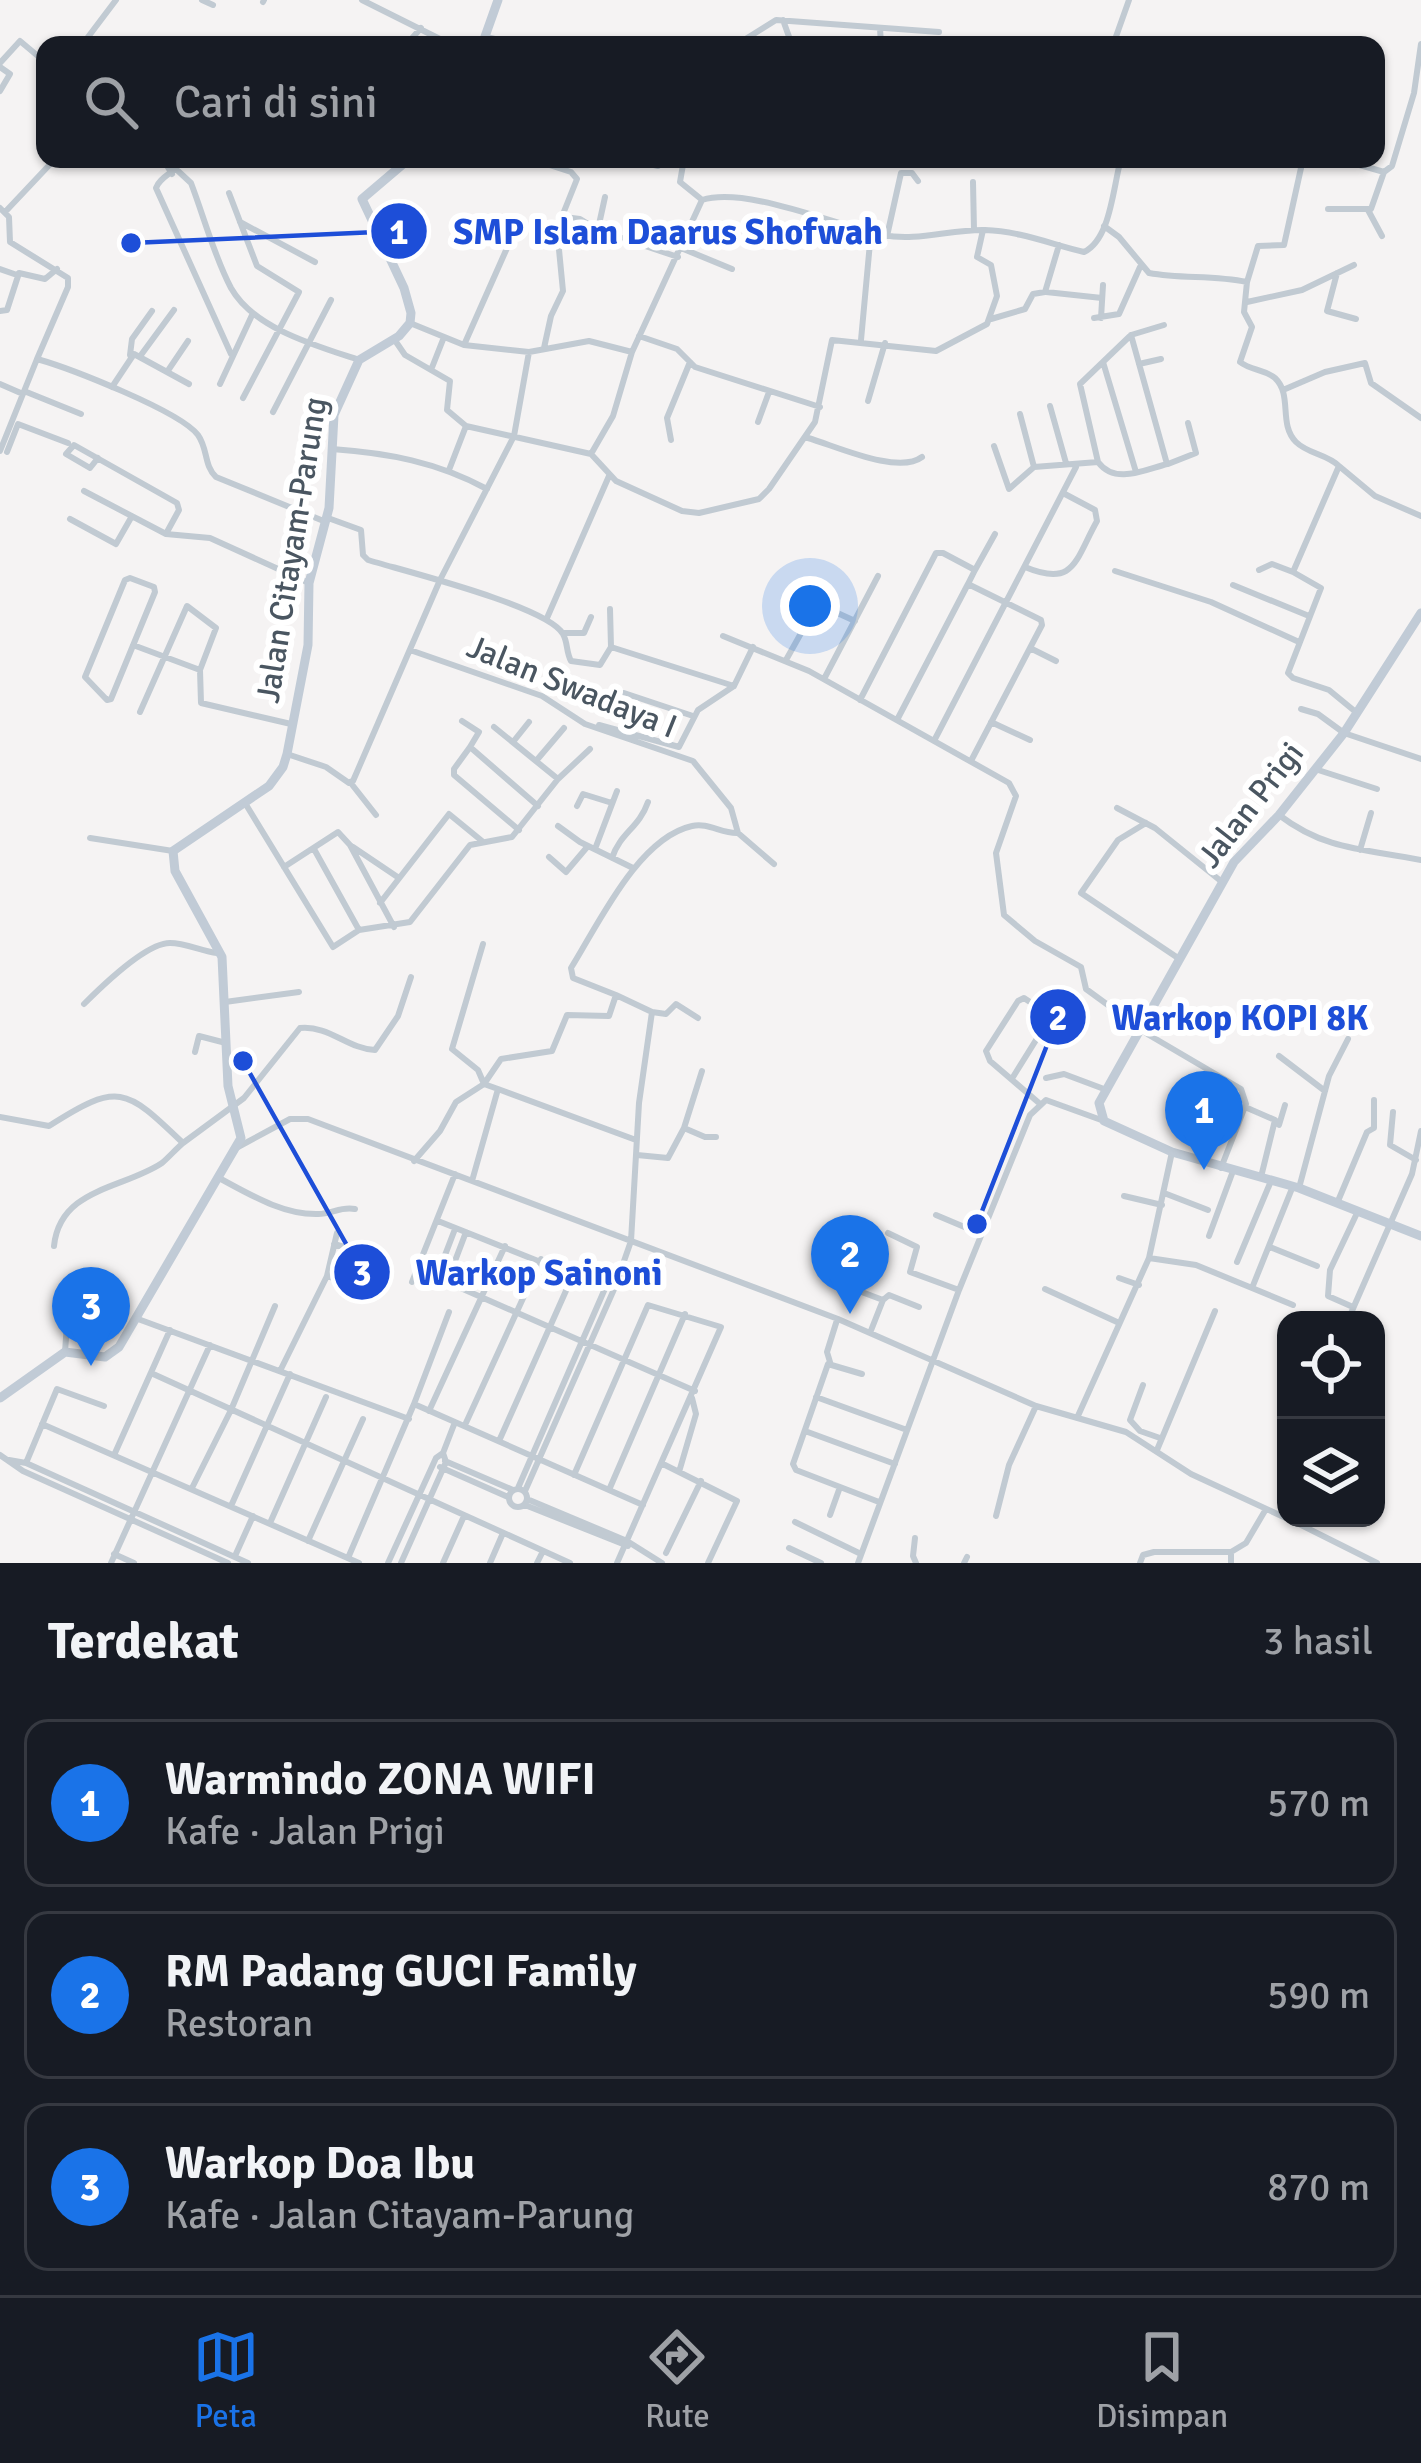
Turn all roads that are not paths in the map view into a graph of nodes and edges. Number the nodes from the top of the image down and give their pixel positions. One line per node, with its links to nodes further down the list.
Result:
1 (116, 0): 11 (street)
2 (202, 0): 6 (street)
3 (362, 0): 8 (street)
4 (498, 0): 14 (street)
5 (1129, 0): 18 (street)
6 (213, 5)
7 (782, 20): 9 (street); 15 (street); 16 (street)
8 (421, 28): 12 (street); 13 (street)
9 (880, 28): 10 (street); 17 (street)
10 (938, 32)
11 (89, 36)
12 (414, 36)
13 (436, 36)
14 (486, 36)
15 (749, 36)
16 (788, 36)
17 (880, 36)
18 (1116, 36)
19 (1421, 44): 33 (street)
20 (36, 54): 21 (street)
21 (0, 65): 22 (street)
22 (0, 91)
23 (46, 168): 39 (street)
24 (171, 168): 32 (street)
25 (177, 168): 32 (street)
26 (397, 168): 75 (street)
27 (555, 168): 42 (street)
28 (682, 168): 38 (street)
29 (1119, 168): 44 (street)
30 (1301, 168): 63 (street)
31 (1370, 168): 33 (street)
32 (174, 172): 72 (street); 90 (street)
33 (1384, 172): 41 (street)
34 (918, 181): 50 (street)
35 (973, 182): 47 (street)
36 (230, 193): 43 (street)
37 (605, 197): 46 (street)
38 (702, 200): 48 (street); 54 (street)
39 (3, 209): 58 (street)
40 (1328, 209): 41 (street)
41 (1368, 210): 51 (street)
42 (562, 218): 46 (street); 87 (street)
43 (240, 222): 49 (street); 53 (street)
44 (1104, 226): 52 (street); 57 (street)
45 (515, 230): 86 (street)
46 (598, 230): 54 (street)
47 (979, 230): 50 (street); 52 (street); 73 (street)
48 (871, 232): 50 (street); 82 (street)
49 (261, 233): 53 (street); 55 (street)
50 (887, 236)
51 (1382, 236)
52 (1059, 245): 65 (street)
53 (251, 251): 77 (street)
54 (679, 252): 60 (street); 79 (street)
55 (315, 262)
56 (1354, 265): 61 (street)
57 (1140, 267): 63 (street); 66 (street)
58 (57, 268): 62 (street); 93 (street)
59 (0, 269): 62 (street)
60 (732, 269)
61 (1337, 272): 68 (street); 74 (street)
62 (17, 275): 70 (street)
63 (1246, 282): 68 (street)
64 (1103, 285): 66 (street)
65 (1046, 292): 66 (street); 73 (street)
66 (1102, 298)
67 (332, 300): 84 (street)
68 (1246, 302): 105 (street)
69 (173, 310): 91 (street)
70 (0, 311)
71 (152, 311): 92 (street)
72 (253, 313): 77 (street); 90 (street)
73 (991, 319): 85 (street)
74 (1357, 319)
75 (410, 323): 80 (street); 81 (street, Jalan Citayam-Parung)
76 (1164, 325): 78 (street)
77 (280, 328): 84 (street); 108 (street)
78 (1131, 335): 97 (street); 98 (street)
79 (639, 336): 89 (street); 96 (street)
80 (444, 337): 86 (street); 99 (street)
81 (394, 339): 95 (street, Jalan Citayam-Parung); 99 (street)
82 (861, 340): 85 (street); 111 (street)
83 (188, 341): 100 (street)
84 (309, 343): 95 (street); 112 (street)
85 (885, 343): 109 (street)
86 (464, 345): 88 (street)
87 (544, 348): 88 (street); 89 (street)
88 (530, 352): 119 (street)
89 (632, 352): 126 (street)
90 (231, 354): 101 (street)
91 (141, 355): 92 (street); 100 (street)
92 (130, 358): 104 (street)
93 (38, 359): 104 (street); 106 (street)
94 (1161, 359): 98 (street)
95 (359, 360): 124 (street, Jalan Citayam-Parung)
96 (690, 362): 107 (street); 121 (street)
97 (1103, 362): 130 (street); 137 (street)
98 (1138, 364): 132 (street)
99 (430, 370): 118 (street)
100 (167, 372): 103 (street)
101 (220, 383)
102 (0, 384): 106 (street)
103 (189, 384)
104 (112, 387): 145 (street)
105 (1282, 389): 115 (street); 133 (street)
106 (23, 392): 113 (street); 125 (street)
107 (769, 392): 111 (street); 116 (street)
108 (244, 398)
109 (868, 401)
110 (1050, 406): 131 (street)
111 (820, 407): 120 (street)
112 (273, 412)
113 (81, 414)
114 (1019, 414): 134 (street)
115 (1421, 418)
116 (758, 422)
117 (1188, 423): 132 (street)
118 (466, 425): 119 (street); 136 (street)
119 (514, 436): 126 (street); 139 (street)
120 (808, 438): 127 (street); 138 (street)
121 (671, 440)
122 (68, 443): 125 (street)
123 (994, 446): 134 (street)
124 (332, 449): 136 (street); 145 (street, Jalan Citayam-Parung)
125 (2, 451): 128 (street)
126 (591, 454): 138 (street)
127 (922, 457)
128 (20, 458)
129 (98, 458): 129 (street); 147 (street)
130 (1098, 462): 135 (street); 137 (street)
131 (1066, 463): 134 (street); 135 (street)
132 (1167, 464): 137 (street)
133 (1339, 466): 143 (street); 152 (street)
134 (1034, 467)
135 (1076, 467): 141 (street)
136 (448, 470): 139 (street)
137 (1136, 472)
138 (609, 476): 163 (street)
139 (487, 488): 154 (street)
140 (84, 490): 142 (street)
141 (1063, 493): 148 (street); 148 (street)
142 (132, 516): 144 (street); 147 (street)
143 (1421, 516)
144 (70, 519)
145 (327, 520): 154 (street); 155 (street, Jalan Citayam-Parung)
146 (995, 533): 149 (street)
147 (166, 534): 155 (street)
148 (1025, 567): 158 (street)
149 (975, 570): 156 (street); 182 (street)
150 (1258, 570): 152 (street)
151 (1115, 571): 167 (street)
152 (1294, 572): 162 (street)
153 (878, 576): 164 (street)
154 (440, 580): 163 (street); 172 (street)
155 (309, 583): 191 (street, Jalan Citayam-Parung)
156 (968, 584): 158 (street); 187 (street)
157 (1233, 585): 162 (street)
158 (1005, 602): 171 (street); 196 (street)
159 (610, 609): 169 (street)
160 (1421, 613): 185 (street, Jalan Prigi)
161 (591, 616): 165 (street)
162 (1309, 616): 167 (street)
163 (547, 618): 165 (street)
164 (855, 621): 174 (street); 177 (street)
165 (562, 633): 169 (street)
166 (723, 636): 170 (street)
167 (1299, 642): 185 (street)
168 (133, 645): 168 (street); 173 (street)
169 (610, 647): 179 (street)
170 (756, 648): 174 (street); 179 (street)
171 (1030, 648): 175 (street); 178 (street)
172 (410, 650): 192 (street, Jalan Swadaya I); 207 (street)
173 (164, 657): 176 (street); 176 (street); 184 (street)
174 (786, 660): 177 (street)
175 (1056, 661)
176 (200, 670): 191 (street)
177 (824, 680): 182 (street)
178 (1010, 684): 180 (street); 190 (street)
179 (734, 686): 186 (street)
180 (1024, 691)
181 (624, 693): 186 (street)
182 (860, 700): 187 (street)
183 (1300, 709): 195 (street)
184 (140, 712)
185 (1357, 713): 195 (street, Jalan Prigi)
186 (693, 716): 192 (street)
187 (897, 720): 196 (street)
188 (462, 721): 199 (street)
189 (529, 722): 198 (street)
190 (991, 722): 197 (street); 203 (street)
191 (291, 724): 201 (street, Jalan Citayam-Parung)
192 (585, 724): 222 (street, Jalan Swadaya I)
193 (494, 727): 198 (street)
194 (564, 728): 204 (street)
195 (1344, 733): 202 (street); 205 (street, Jalan Prigi)
196 (935, 739): 203 (street)
197 (1030, 740)
198 (513, 742): 204 (street)
199 (470, 747): 213 (street); 221 (street)
200 (590, 749): 206 (street)
201 (287, 754): 207 (street); 210 (street, Jalan Citayam-Parung)
202 (1421, 758)
203 (971, 759): 251 (street)
204 (536, 761): 206 (street)
205 (1315, 769): 208 (street); 218 (street, Jalan Prigi)
206 (558, 779): 213 (street)
207 (350, 782): 217 (street)
208 (1377, 789)
209 (617, 791): 212 (street)
210 (244, 802): 229 (street, Jalan Citayam-Parung); 234 (street)
211 (647, 802): 231 (street)
212 (612, 803): 214 (street); 227 (street)
213 (538, 806): 221 (street)
214 (577, 806)
215 (1117, 808): 219 (street)
216 (1371, 813): 228 (street)
217 (376, 815)
218 (1279, 815): 228 (street); 237 (street, Jalan Prigi)
219 (1146, 823): 237 (street); 243 (street)
220 (558, 826): 227 (street)
221 (519, 830): 224 (street)
222 (738, 833): 233 (street); 235 (street)
223 (90, 838): 229 (street)
224 (482, 841): 236 (street); 239 (street)
225 (350, 845): 226 (street); 236 (street); 238 (street)
226 (313, 848): 234 (street); 240 (street)
227 (592, 848): 230 (street); 231 (street)
228 (1360, 850): 232 (street)
229 (172, 851): 242 (street)
230 (549, 856)
231 (612, 858): 235 (street)
232 (1421, 860)
233 (774, 864)
234 (284, 867): 240 (street)
235 (633, 868): 246 (street)
236 (399, 878): 238 (street)
237 (1222, 882): 243 (street, Jalan Prigi)
238 (380, 903): 239 (street)
239 (394, 927): 240 (street)
240 (359, 929)
241 (483, 944): 259 (street)
242 (221, 953): 247 (street); 248 (street)
243 (1178, 958): 251 (street, Jalan Prigi)
244 (411, 977): 271 (street)
245 (299, 992): 247 (street)
246 (616, 995): 249 (street); 259 (street)
247 (225, 1002): 253 (street)
248 (84, 1004)
249 (652, 1012): 250 (street); 277 (street)
250 (698, 1018)
251 (1142, 1029): 261 (street, Jalan Prigi); 267 (street)
252 (1348, 1039): 262 (street)
253 (226, 1044): 254 (street); 271 (street)
254 (195, 1052)
255 (1279, 1056): 262 (street)
256 (702, 1071): 273 (street)
257 (1013, 1077): 257 (street); 264 (street)
258 (1046, 1078): 261 (street)
259 (482, 1079): 260 (street); 283 (street)
260 (498, 1089): 277 (street); 287 (street)
261 (1104, 1089): 265 (street, Jalan Prigi)
262 (1325, 1091): 289 (street)
263 (1374, 1100): 292 (street)
264 (1040, 1103): 268 (street); 304 (street)
265 (1099, 1103): 268 (street); 272 (street)
266 (1285, 1105): 288 (street)
267 (1245, 1107): 284 (street); 288 (street)
268 (1079, 1112): 272 (street)
269 (1393, 1112): 282 (street)
270 (0, 1117): 278 (street)
271 (238, 1119): 276 (street); 278 (street); 279 (street)
272 (1104, 1121): 280 (street)
273 (684, 1128): 275 (street); 281 (street)
274 (1421, 1131): 282 (street)
275 (716, 1136)
276 (258, 1139): 279 (street); 283 (street)
277 (636, 1140): 281 (street)
278 (183, 1143): 309 (street)
279 (236, 1148): 286 (street)
280 (1172, 1152): 284 (street); 290 (street)
281 (637, 1155): 307 (street)
282 (1416, 1160): 299 (street)
283 (414, 1161): 285 (street)
284 (1227, 1170): 288 (street); 305 (street)
285 (455, 1174): 287 (street); 298 (street)
286 (216, 1176): 294 (street); 341 (street)
287 (472, 1180): 307 (street)
288 (1266, 1180): 289 (street); 315 (street)
289 (1296, 1187): 292 (street); 311 (street)
290 (1164, 1193): 293 (street); 295 (street)
291 (1124, 1196): 293 (street)
292 (1338, 1202): 296 (street)
293 (1162, 1205): 313 (street)
294 (355, 1209)
295 (1208, 1210)
296 (1358, 1211): 299 (street); 334 (street)
297 (937, 1215): 304 (street)
298 (438, 1220): 300 (street); 321 (street)
299 (1390, 1221): 306 (street); 334 (street)
300 (456, 1228): 301 (street); 322 (street)
301 (466, 1232): 310 (street); 322 (street)
302 (888, 1232): 317 (street)
303 (337, 1233): 308 (street)
304 (981, 1234): 327 (street)
305 (1209, 1236)
306 (1421, 1236)
307 (631, 1240): 342 (street); 347 (street)
308 (334, 1244): 312 (street); 318 (street)
309 (54, 1246)
310 (505, 1246): 314 (street); 329 (street)
311 (1268, 1246): 316 (street); 325 (street)
312 (358, 1251)
313 (1149, 1258): 324 (street); 325 (street)
314 (541, 1259): 339 (street); 344 (street)
315 (1237, 1262)
316 (1316, 1266)
317 (910, 1272): 320 (street); 327 (street)
318 (326, 1276): 323 (street); 355 (street)
319 (1119, 1278): 324 (street)
320 (907, 1281)
321 (412, 1282)
322 (447, 1282): 329 (street)
323 (351, 1283)
324 (1139, 1285): 343 (street)
325 (1252, 1288): 331 (street)
326 (1045, 1289): 343 (street)
327 (959, 1290): 352 (street)
328 (859, 1291): 330 (street)
329 (482, 1297): 339 (street); 368 (street)
330 (884, 1300): 333 (street); 346 (street)
331 (1293, 1305)
332 (275, 1306): 350 (street)
333 (919, 1307)
334 (1353, 1307): 337 (street)
335 (68, 1310): 349 (street)
336 (1215, 1311): 378 (street)
337 (1351, 1311)
338 (449, 1312): 364 (street)
339 (517, 1312): 344 (street); 375 (street)
340 (685, 1314): 351 (street); 357 (street); 360 (street)
341 (138, 1318): 345 (street); 349 (street)
342 (838, 1319): 346 (street); 353 (street)
343 (1117, 1322): 369 (street)
344 (551, 1327): 347 (street); 379 (street)
345 (170, 1330): 348 (street); 354 (street)
346 (870, 1333): 352 (street)
347 (586, 1343): 351 (street); 384 (street)
348 (210, 1345): 350 (street); 359 (street)
349 (65, 1352): 361 (street)
350 (254, 1360): 355 (street); 367 (street)
351 (626, 1360): 357 (street); 393 (street)
352 (932, 1361): 366 (street); 376 (street)
353 (830, 1362): 356 (street); 363 (street)
354 (151, 1373): 359 (street); 382 (street)
355 (285, 1373): 371 (street); 374 (street)
356 (862, 1374)
357 (659, 1375): 360 (street); 398 (street)
358 (1143, 1385): 378 (street)
359 (190, 1391): 367 (street); 391 (street)
360 (694, 1394): 389 (street); 392 (street)
361 (0, 1397)
362 (326, 1397): 380 (street)
363 (816, 1397): 376 (street); 377 (street)
364 (414, 1404): 368 (street); 371 (street)
365 (104, 1406): 373 (street)
366 (1036, 1406): 369 (street); 411 (street)
367 (231, 1410): 374 (street); 397 (street)
368 (429, 1411): 372 (street)
369 (1077, 1418): 381 (street)
370 (363, 1419): 386 (street)
371 (409, 1419): 394 (street)
372 (455, 1422): 375 (street); 387 (street)
373 (42, 1424): 382 (street); 388 (street)
374 (267, 1426): 380 (street); 403 (street)
375 (465, 1426): 379 (street)
376 (907, 1430): 390 (street)
377 (805, 1431): 390 (street); 396 (street)
378 (1161, 1439): 381 (street)
379 (499, 1441): 384 (street)
380 (306, 1444): 386 (street); 413 (street)
381 (1156, 1450): 405 (street)
382 (115, 1453): 391 (street)
383 (0, 1455): 385 (street)
384 (537, 1458): 393 (street); 400 (street)
385 (9, 1460): 388 (street); 408 (street)
386 (344, 1461): 394 (street); 417 (street)
387 (440, 1461): 399 (street); 400 (street); 401 (street)
388 (26, 1462): 408 (street)
389 (663, 1464): 392 (street); 404 (street)
390 (895, 1464): 402 (street)
391 (154, 1471): 397 (street); 408 (street)
392 (679, 1472): 395 (street)
393 (574, 1474): 398 (street)
394 (383, 1479): 399 (street); 423 (street)
395 (701, 1481): 421 (street); 438 (street)
396 (840, 1487): 402 (street); 407 (street)
397 (192, 1488): 403 (street)
398 (609, 1490): 404 (street)
399 (418, 1495): 401 (street); 430 (street)
400 (519, 1495): 418 (street)
401 (430, 1501): 410 (street); 431 (street)
402 (879, 1502): 424 (street)
403 (231, 1505): 409 (street)
404 (643, 1505): 418 (street)
405 (1266, 1509): 406 (street); 422 (street)
406 (1277, 1514)
407 (830, 1515)
408 (131, 1516): 425 (street); 426 (street)
409 (253, 1516): 413 (street); 426 (street)
410 (464, 1516): 415 (street); 432 (street)
411 (996, 1516)
412 (795, 1522): 424 (street)
413 (270, 1523): 417 (street)
414 (1305, 1527): 443 (street)
415 (503, 1533): 420 (street); 433 (street)
416 (916, 1538): 440 (street)
417 (308, 1540): 423 (street)
418 (628, 1545): 436 (street); 437 (street)
419 (789, 1548): 439 (street)
420 (543, 1551): 434 (street); 435 (street)
421 (666, 1552)
422 (1231, 1552): 441 (street); 442 (street)
423 (348, 1558): 429 (street)
424 (859, 1558)
425 (113, 1559): 427 (street)
426 (232, 1561): 428 (street)
427 (134, 1563)
428 (248, 1563)
429 (358, 1563)
430 (388, 1563)
431 (401, 1563)
432 (443, 1563)
433 (490, 1563)
434 (537, 1563)
435 (570, 1563)
436 (617, 1563)
437 (662, 1563)
438 (708, 1563)
439 (821, 1563)
440 (916, 1563)
441 (1140, 1563)
442 (1231, 1563)
443 (1377, 1563)

